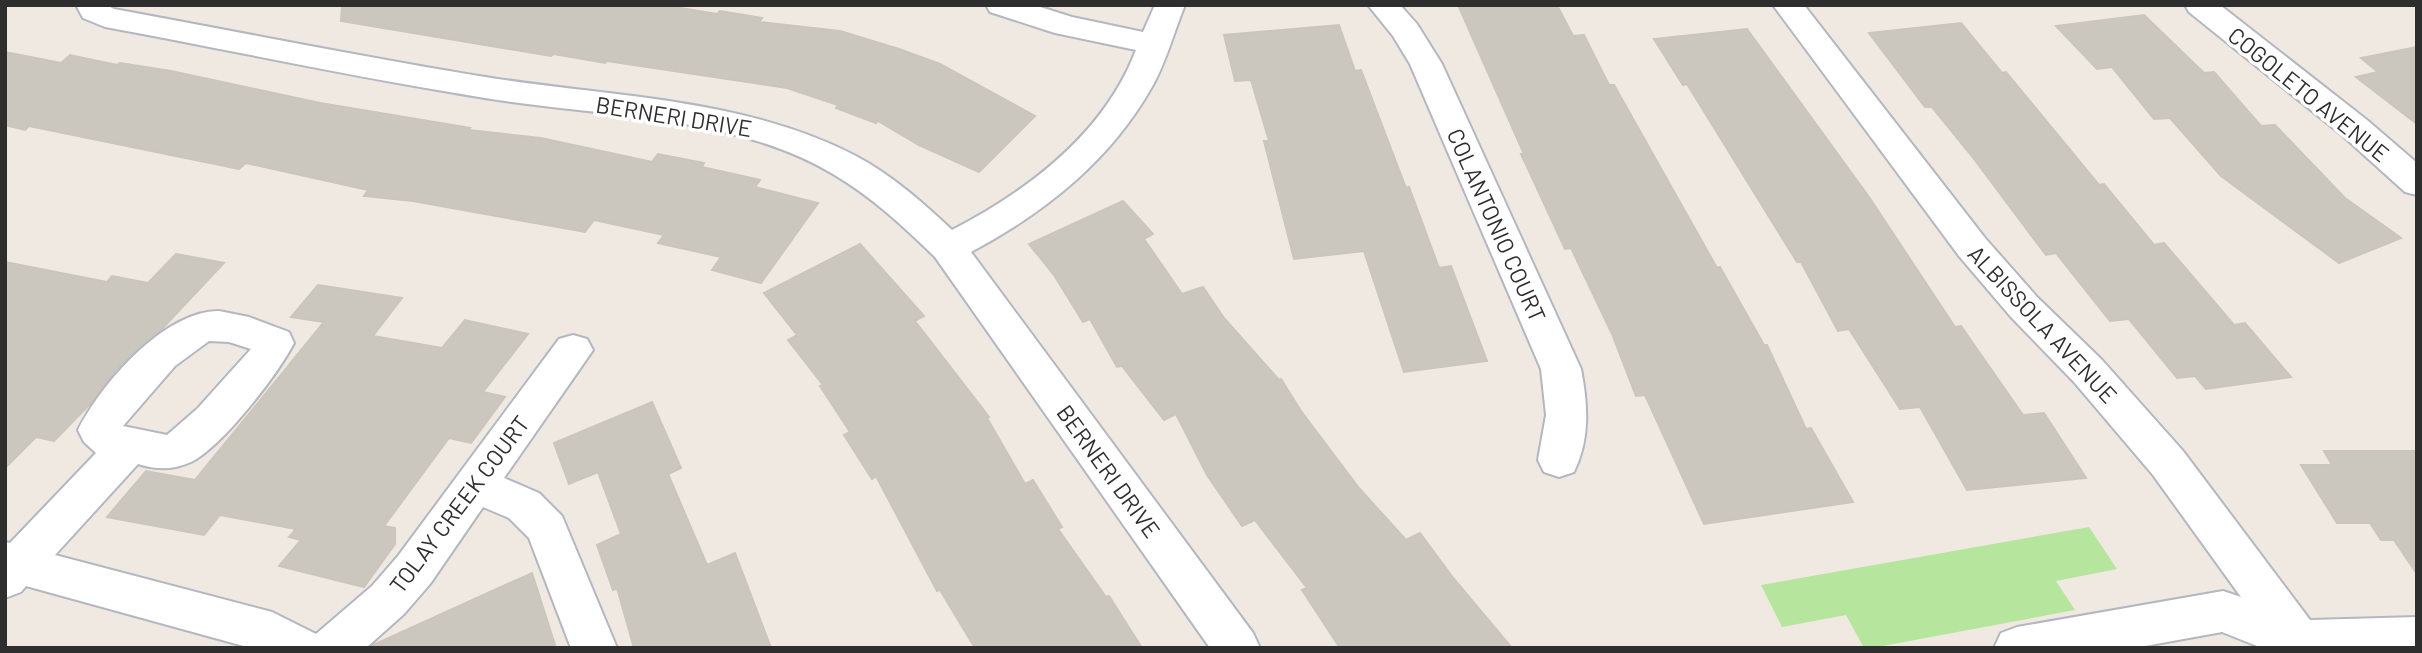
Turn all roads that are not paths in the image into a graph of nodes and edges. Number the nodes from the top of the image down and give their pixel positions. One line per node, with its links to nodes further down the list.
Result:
1 (92, 5): 9 (street, BERNERI DRIVE)
2 (1001, 5): 7 (street)
3 (1170, 5): 7 (street)
4 (1383, 5): 12 (street, COLANTONIO COURT)
5 (1788, 5): 16 (street, ALBISSOLA AVENUE)
6 (2200, 5): 8 (street, COGOLETO AVENUE)
7 (1154, 44): 9 (street)
8 (2417, 183)
9 (948, 247): 21 (street, BERNERI DRIVE)
10 (573, 349): 13 (street, TOLAY CREEK COURT)
11 (130, 445): 14 (street)
12 (1559, 460)
13 (474, 487): 19 (street, TOLAY CREEK COURT); 20 (street)
14 (9, 568): 18 (street)
15 (2417, 638): 16 (street)
16 (2297, 644): 17 (street)
17 (2043, 645)
18 (299, 648)
19 (333, 648)
20 (594, 648)
21 (1237, 648)

